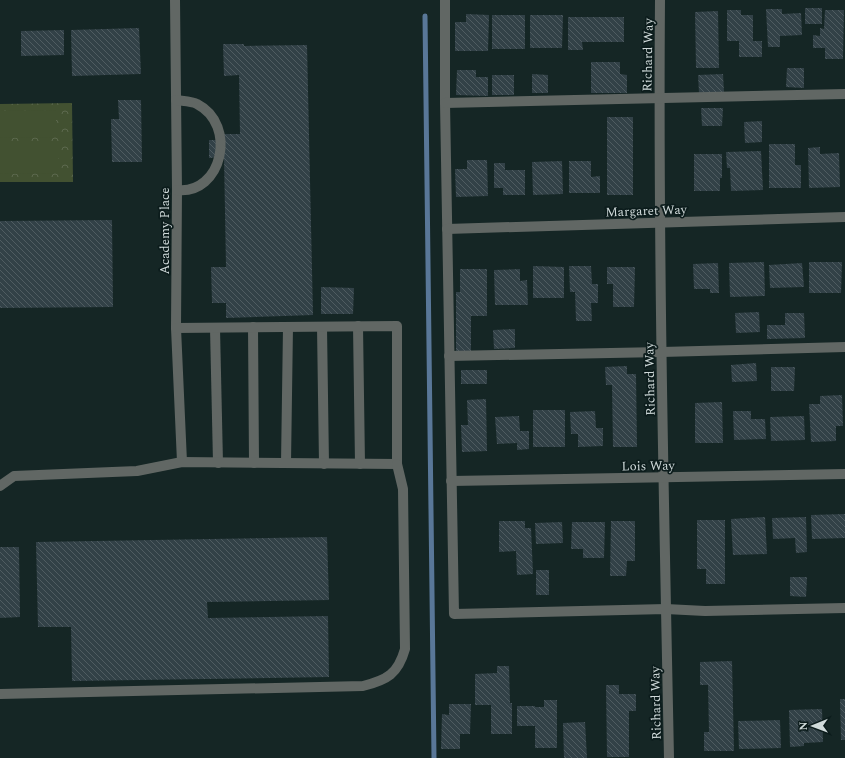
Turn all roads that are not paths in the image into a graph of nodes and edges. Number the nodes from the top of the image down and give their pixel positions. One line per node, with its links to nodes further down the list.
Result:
1 (175, 0): 6 (street, Academy Place)
2 (445, 0): 7 (street)
3 (660, 0): 5 (street, Richard Way)
4 (845, 94): 5 (street)
5 (659, 99): 7 (street); 10 (street, Richard Way)
6 (176, 100): 8 (street, Academy Place); 8 (street)
7 (445, 104): 11 (street)
8 (177, 190): 16 (street, Academy Place)
9 (845, 217): 10 (street, Margaret Way)
10 (660, 222): 11 (street, Margaret Way); 19 (street, Richard Way)
11 (447, 229): 20 (street)
12 (358, 326): 15 (street); 26 (street); 27 (street)
13 (253, 327): 14 (street); 17 (street); 23 (street)
14 (288, 327): 15 (street); 24 (street)
15 (322, 327): 25 (street)
16 (176, 328): 17 (street); 21 (street, Academy Place)
17 (215, 328): 22 (street)
18 (845, 347): 19 (street)
19 (662, 352): 20 (street); 31 (street, Richard Way)
20 (449, 356): 32 (street)
21 (182, 462): 22 (street); 30 (street)
22 (218, 463): 23 (street)
23 (254, 463): 24 (street)
24 (286, 463): 25 (street)
25 (324, 464): 26 (street)
26 (360, 464): 27 (street)
27 (397, 464): 36 (street)
28 (845, 474): 31 (street, Lois Way)
29 (0, 476): 30 (street)
30 (14, 476): 33 (street)
31 (663, 478): 32 (street, Lois Way); 35 (street, Richard Way)
32 (452, 481): 35 (street)
33 (0, 486)
34 (845, 608): 35 (street)
35 (666, 609): 37 (street, Richard Way)
36 (0, 694)
37 (670, 758)

